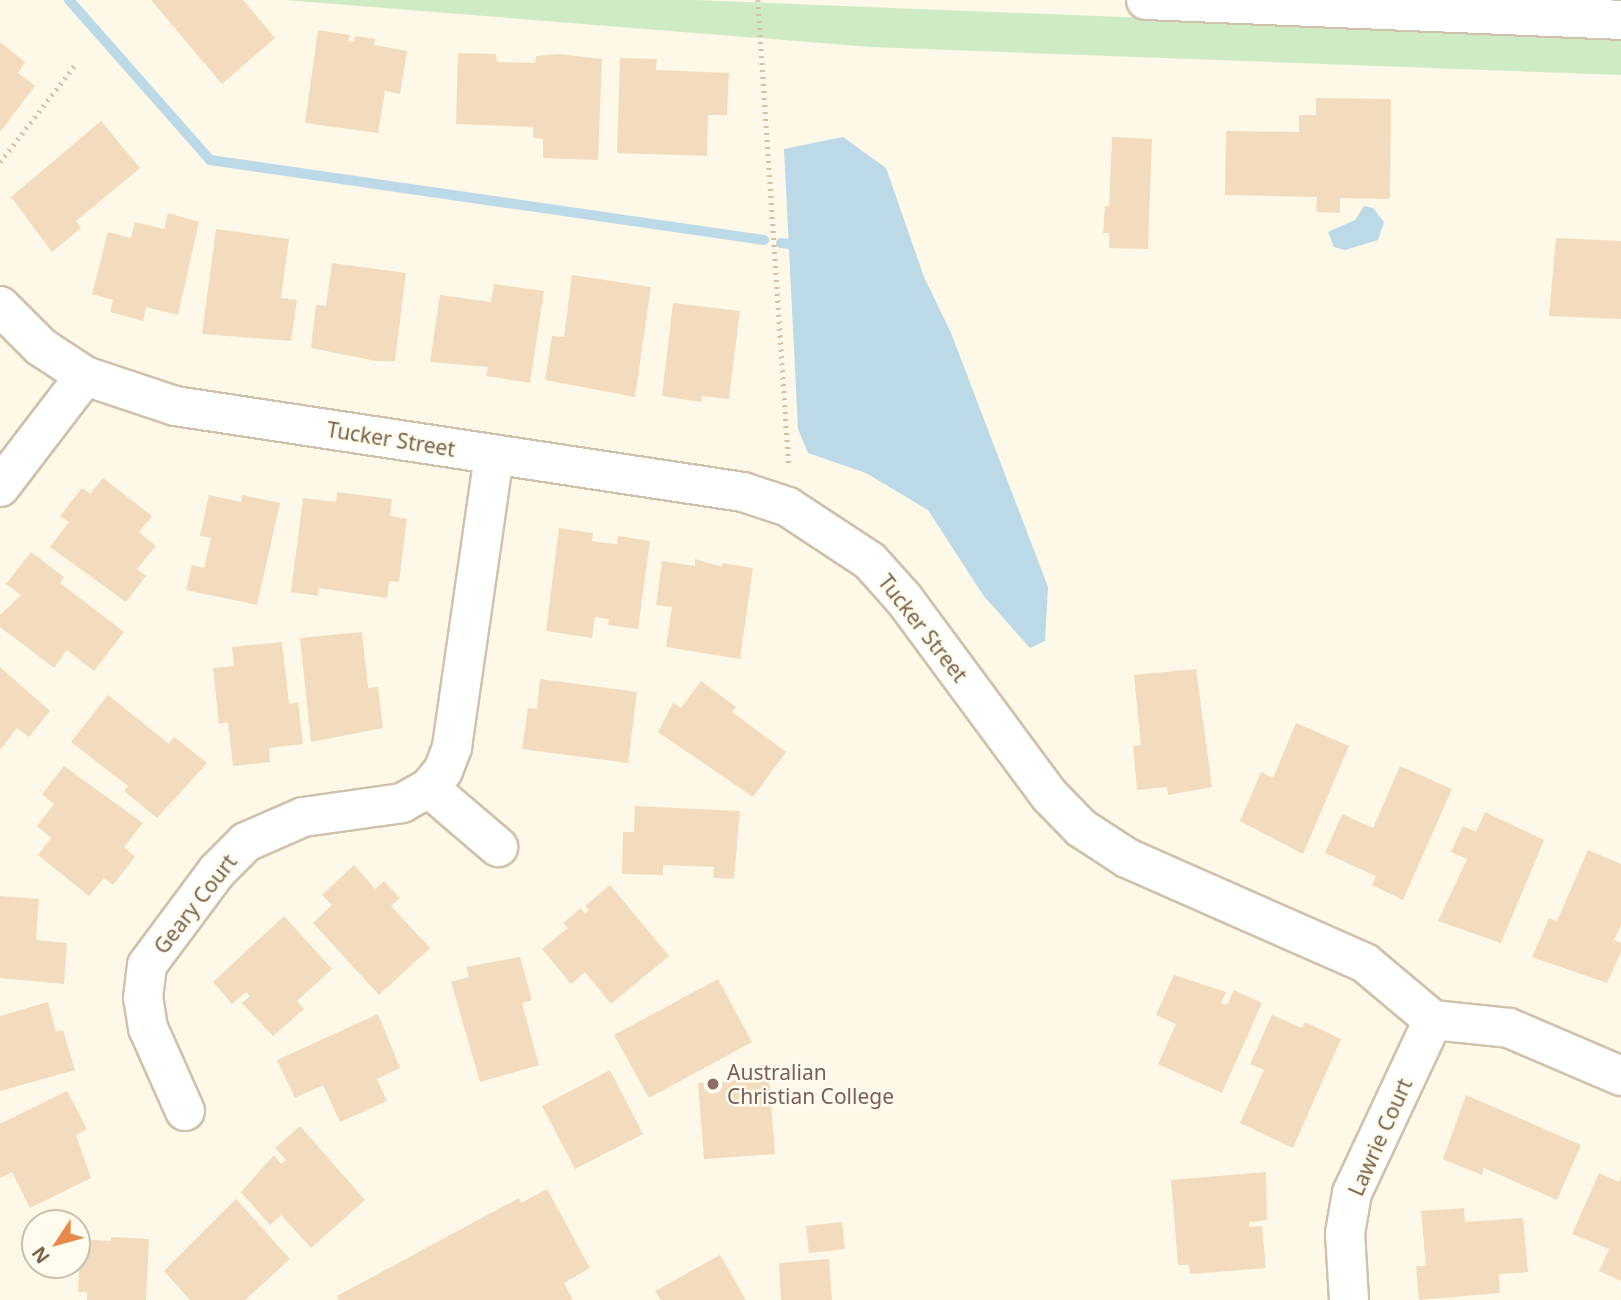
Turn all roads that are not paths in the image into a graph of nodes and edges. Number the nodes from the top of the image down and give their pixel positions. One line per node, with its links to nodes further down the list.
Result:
1 (1146, 0): 2 (street)
2 (1621, 20)
3 (0, 306): 4 (street, Tucker Street)
4 (85, 376): 5 (street, Tucker Street); 6 (street)
5 (494, 455): 7 (street); 9 (street, Tucker Street)
6 (0, 486)
7 (429, 788): 8 (street); 11 (street, Geary Court)
8 (498, 847)
9 (1433, 1020): 10 (street); 12 (street, Lawrie Court)
10 (1621, 1076)
11 (185, 1111)
12 (1349, 1300)

